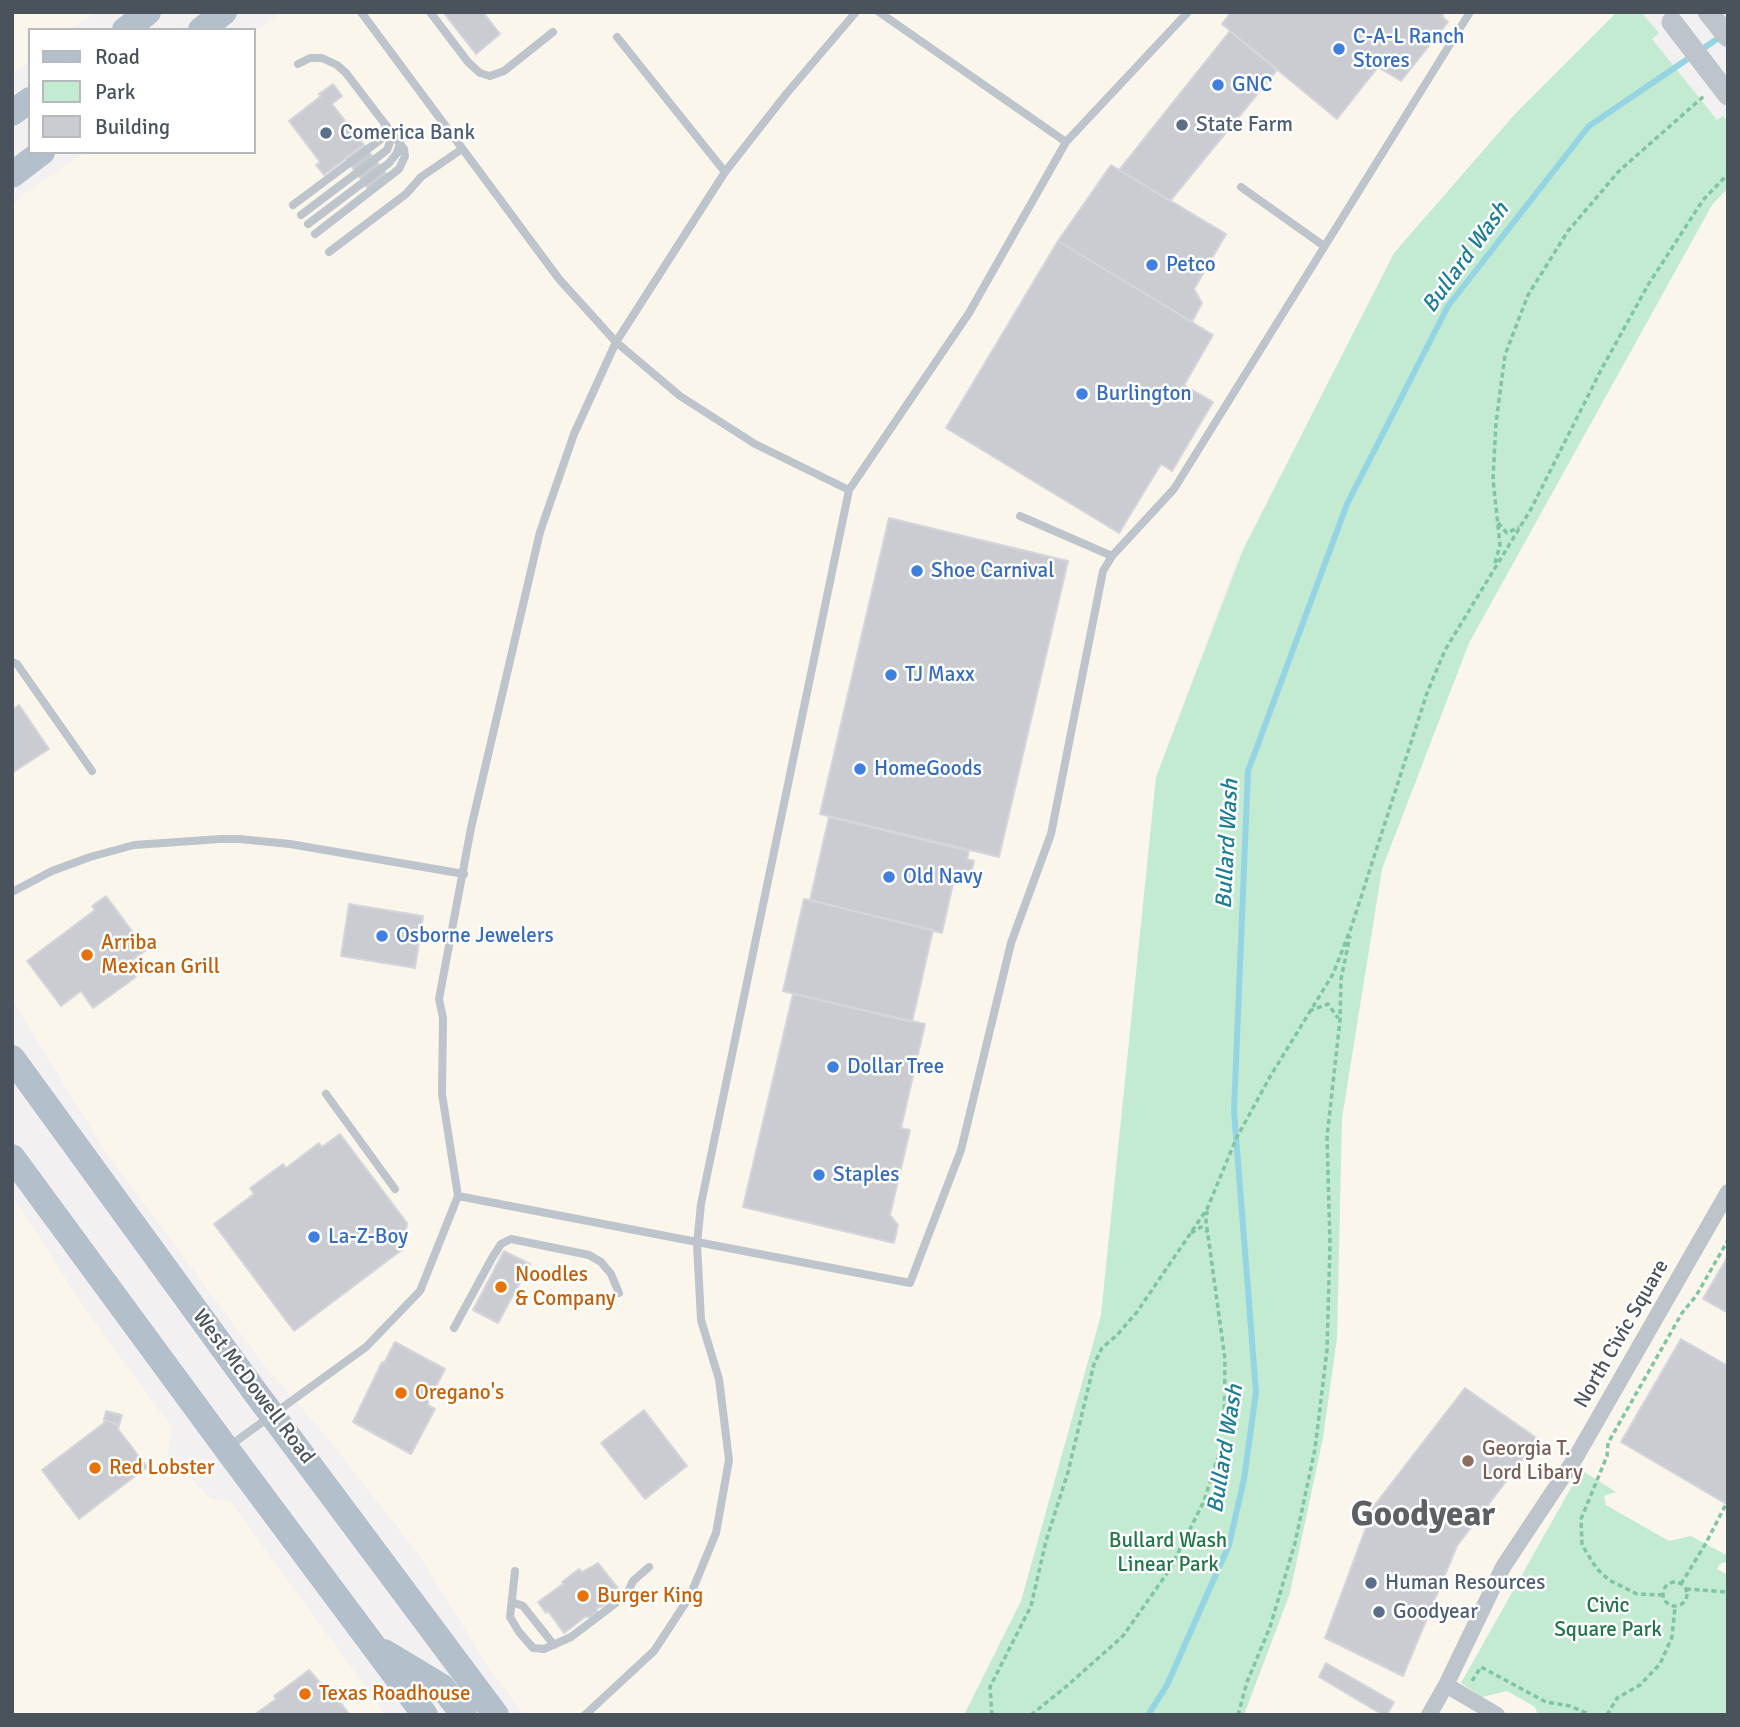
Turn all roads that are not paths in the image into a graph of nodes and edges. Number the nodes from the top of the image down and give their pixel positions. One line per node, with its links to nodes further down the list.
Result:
1 (148, 12): 11 (main road)
2 (224, 12): 12 (main road)
3 (361, 12): 24 (lane)
4 (430, 12): 13 (lane)
5 (856, 12): 26 (lane)
6 (879, 12): 22 (lane)
7 (1188, 12): 22 (lane)
8 (1470, 12): 33 (lane)
9 (1709, 12): 15 (street)
10 (1668, 17): 17 (street, bridge)
11 (128, 28)
12 (204, 28)
13 (553, 32)
14 (617, 37): 26 (lane)
15 (1728, 37)
16 (298, 64): 20 (lane)
17 (1728, 95)
18 (28, 101): 19 (main road)
19 (12, 113)
20 (386, 125): 21 (lane); 29 (lane)
21 (393, 134): 23 (lane); 30 (lane)
22 (1066, 142): 36 (lane)
23 (400, 143): 31 (lane); 32 (lane)
24 (462, 149): 34 (lane); 35 (lane)
25 (39, 154): 27 (main road)
26 (725, 172): 35 (lane)
27 (12, 175)
28 (1241, 187): 33 (lane)
29 (293, 205)
30 (301, 215)
31 (307, 224)
32 (315, 234)
33 (1324, 246): 38 (lane)
34 (329, 252)
35 (616, 342): 36 (lane); 41 (lane)
36 (849, 490): 51 (lane)
37 (1020, 516): 38 (lane)
38 (1112, 556): 51 (lane)
39 (12, 662): 40 (lane)
40 (92, 771)
41 (464, 874): 42 (lane); 50 (lane)
42 (12, 892)
43 (12, 1058): 46 (main road, West McDowell Road)
44 (12, 1084): 46 (main road)
45 (326, 1094): 48 (lane)
46 (52, 1114): 54 (main road, West McDowell Road)
47 (12, 1157): 55 (main road)
48 (395, 1189)
49 (1728, 1192): 61 (street, North Civic Square)
50 (458, 1196): 51 (lane); 54 (lane)
51 (697, 1244): 65 (lane)
52 (619, 1293): 53 (lane)
53 (454, 1328)
54 (273, 1415): 55 (lane); 64 (main road, West McDowell Road)
55 (226, 1448): 59 (main road)
56 (649, 1567): 60 (lane)
57 (515, 1571): 58 (lane)
58 (512, 1602): 60 (lane); 60 (lane)
59 (371, 1643): 62 (main road); 63 (main road)
60 (554, 1645)
61 (1446, 1685): 66 (street, North Civic Square); 67 (street)
62 (425, 1715)
63 (464, 1715)
64 (496, 1715)
65 (585, 1715)
66 (1429, 1715)
67 (1497, 1715)

